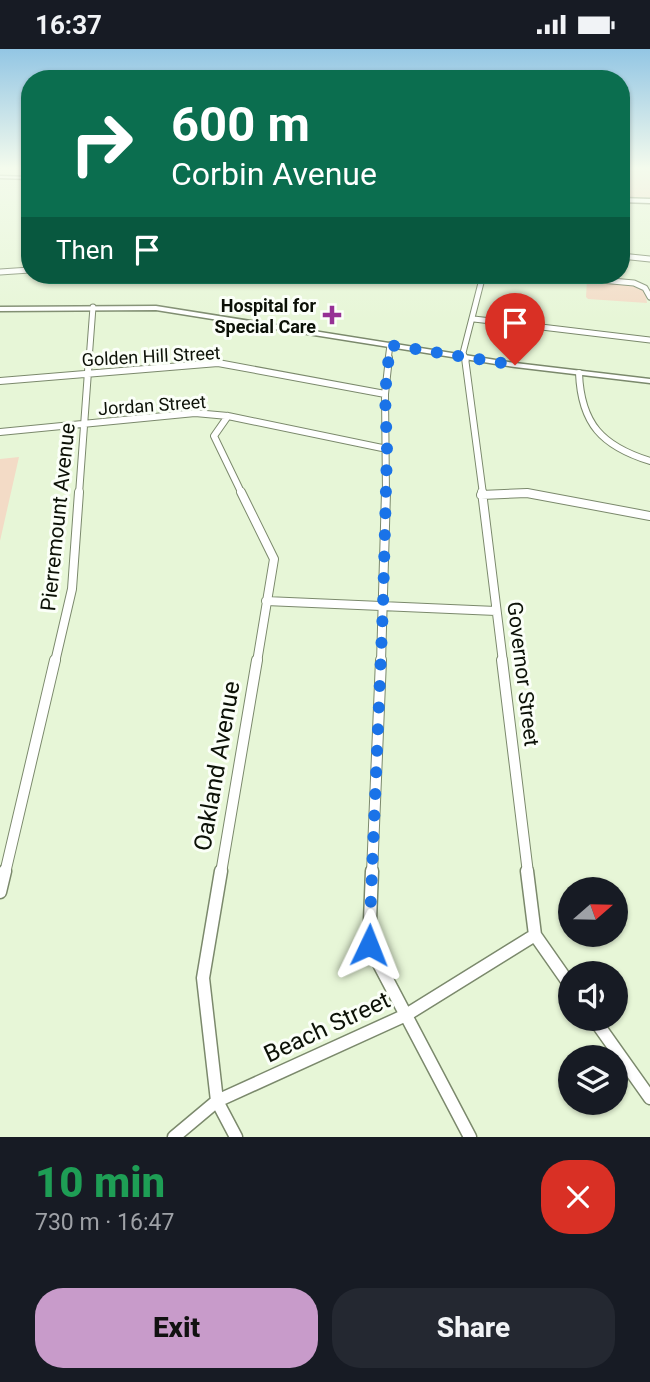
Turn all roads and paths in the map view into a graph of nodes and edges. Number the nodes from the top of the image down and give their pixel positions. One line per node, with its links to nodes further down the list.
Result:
1 (630, 257): 2 (street)
2 (650, 259)
3 (21, 271): 4 (street)
4 (0, 272)
5 (630, 282): 7 (street)
6 (481, 284): 10 (street, Governor Street)
7 (650, 297)
8 (93, 307): 9 (main road); 12 (main road); 14 (street, Pierremount Avenue)
9 (0, 309)
10 (474, 319): 11 (street); 13 (street, Governor Street)
11 (650, 339)
12 (390, 345): 13 (main road); 18 (street)
13 (465, 357): 15 (main road); 24 (street, Governor Street)
14 (88, 373): 16 (street, Golden Hill Street); 18 (street, Golden Hill Street); 20 (street, Pierremount Avenue)
15 (579, 373): 17 (main road); 23 (street)
16 (0, 381)
17 (650, 381)
18 (385, 394): 22 (street)
19 (228, 416): 20 (street, Jordan Street); 22 (street, Jordan Street); 26 (street, Oakland Avenue)
20 (85, 423): 21 (street, Jordan Street); 29 (street, Pierremount Avenue)
21 (0, 432)
22 (387, 449): 27 (street)
23 (650, 461)
24 (481, 495): 25 (street); 28 (street, Governor Street)
25 (650, 516)
26 (266, 601): 27 (street); 35 (street, Oakland Avenue)
27 (383, 606): 28 (street); 32 (street)
28 (496, 611): 30 (street, Governor Street)
29 (0, 892)
30 (536, 935): 31 (street, Governor Street); 32 (street, Beach Street)
31 (558, 967)
32 (406, 1015): 35 (street, Beach Street); 38 (street)
33 (603, 1031): 34 (street)
34 (650, 1098)
35 (217, 1101): 36 (street, Beach Street); 37 (street, Oakland Avenue)
36 (174, 1137)
37 (236, 1137)
38 (470, 1137)

